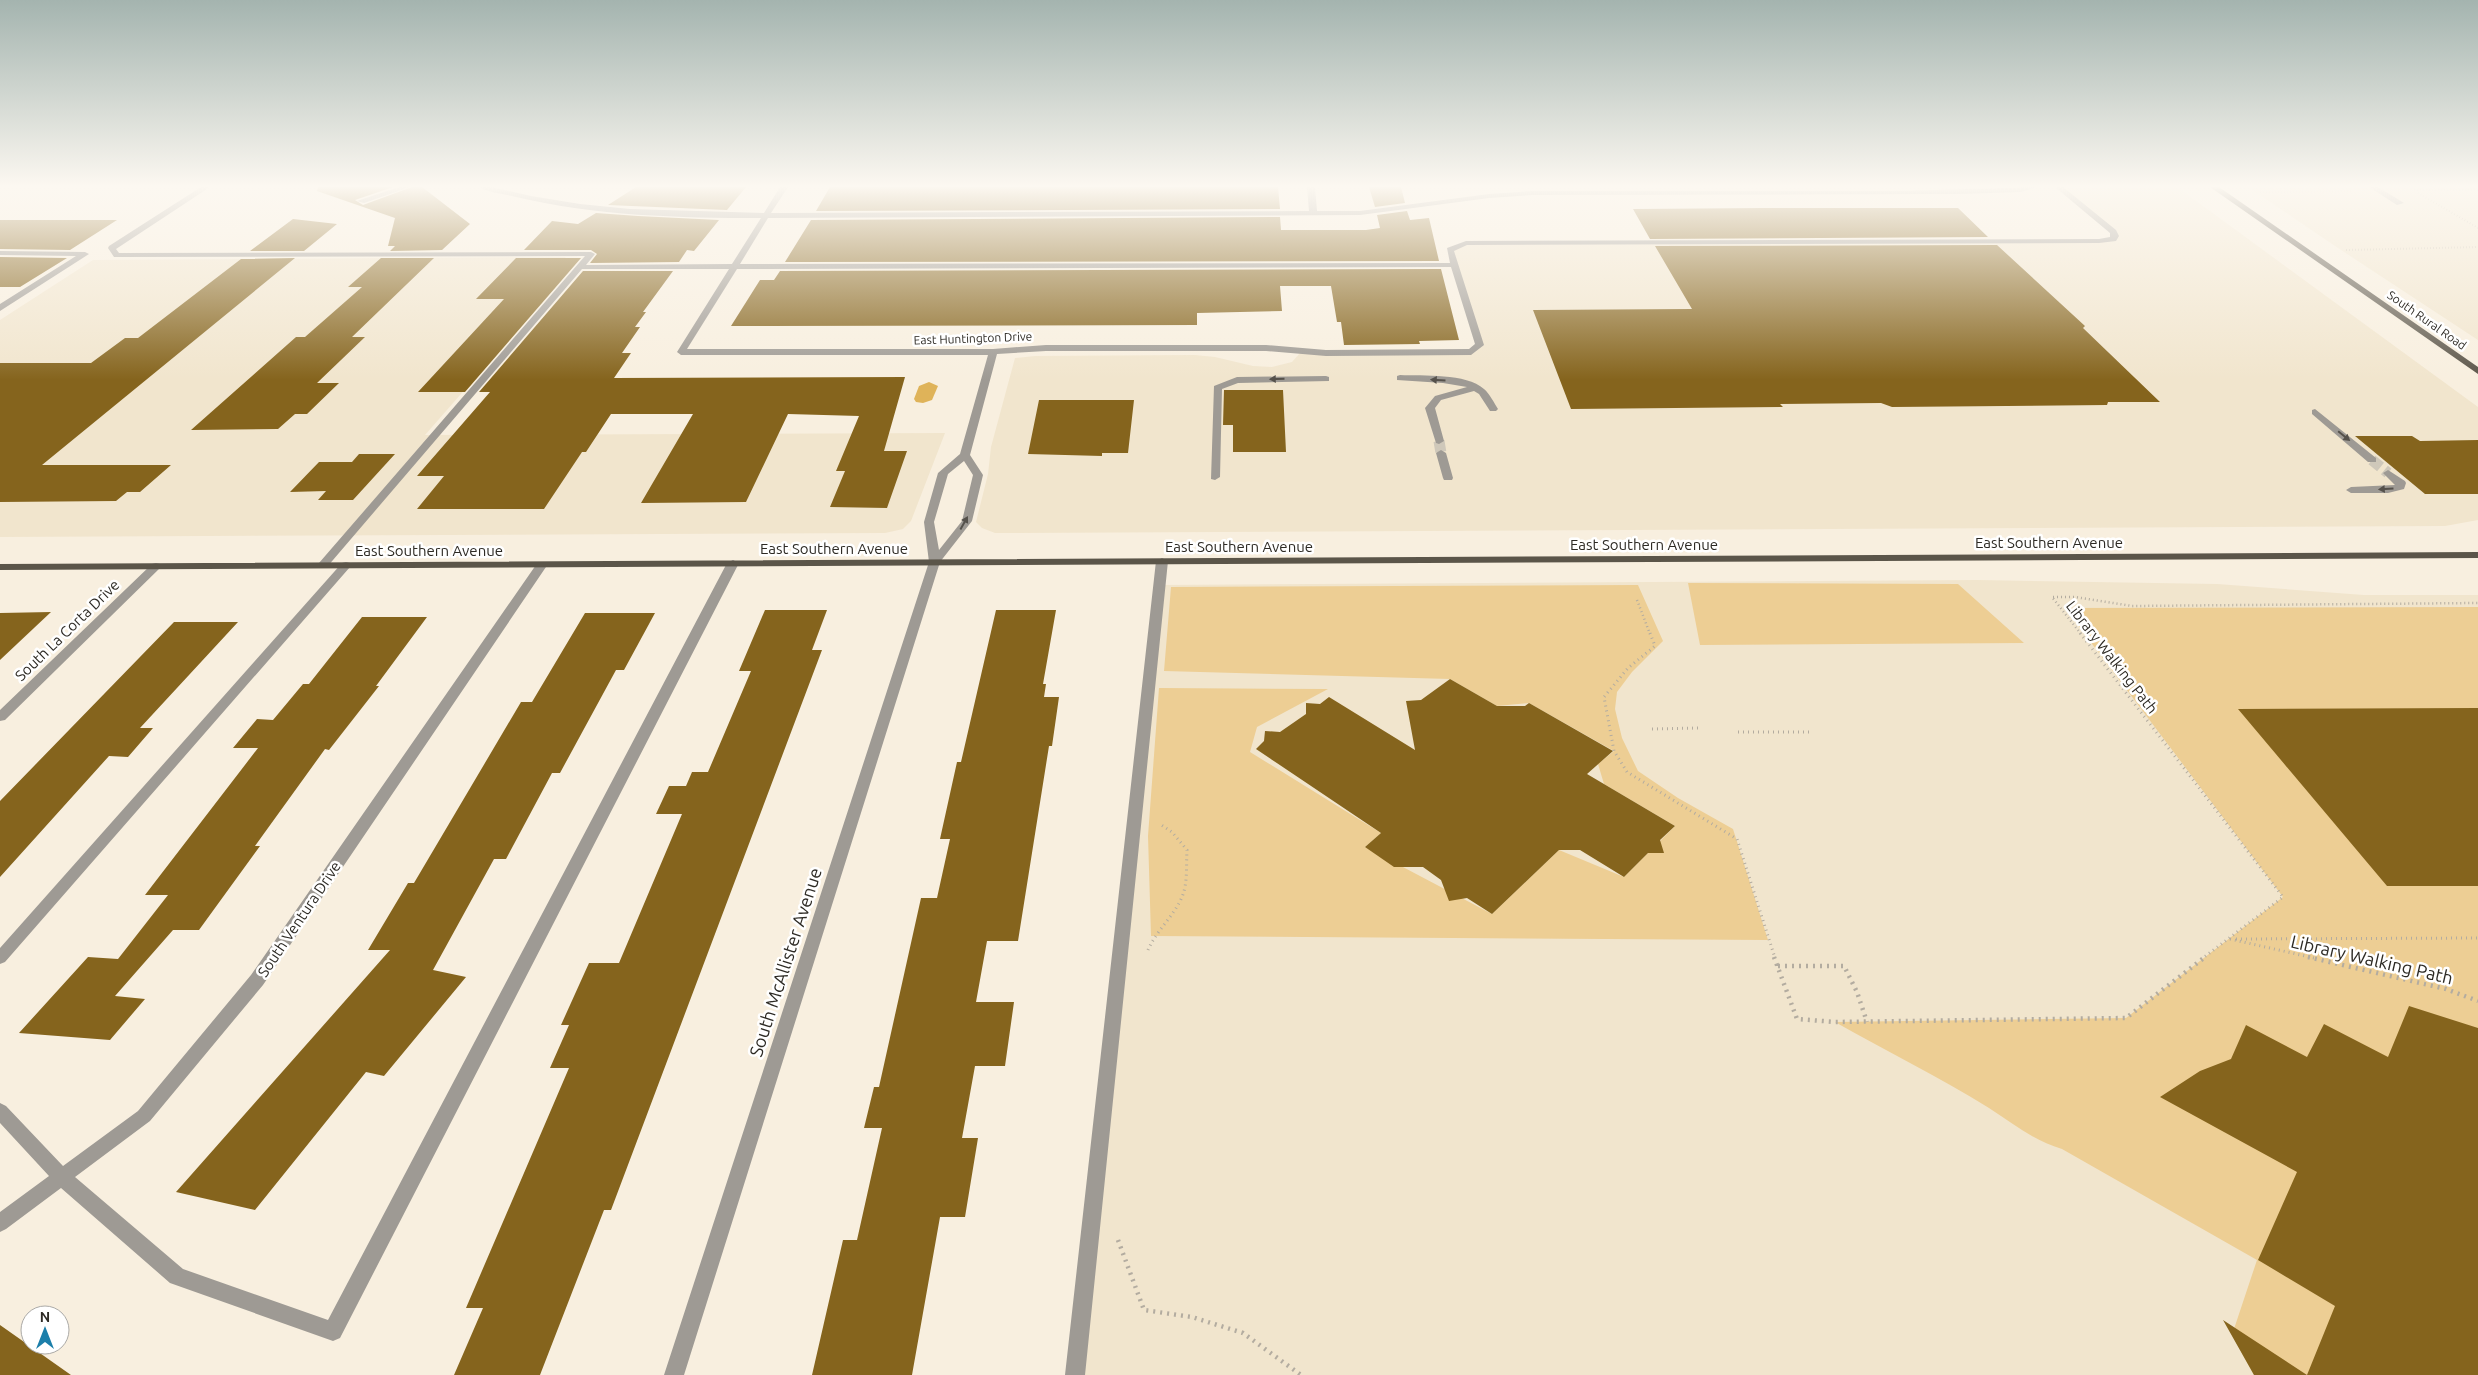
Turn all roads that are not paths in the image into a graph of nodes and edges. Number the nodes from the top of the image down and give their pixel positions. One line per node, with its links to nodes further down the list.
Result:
1 (114, 251): 7 (street)
2 (743, 251): 8 (street)
3 (1450, 251): 6 (street)
4 (2306, 251): 11 (main road, South Rural Road)
5 (0, 253): 9 (street)
6 (1456, 265): 8 (street); 10 (street, East Huntington Drive)
7 (579, 267): 8 (street); 30 (street)
8 (733, 268): 10 (street, East Huntington Drive)
9 (0, 308)
10 (993, 352): 19 (street)
11 (2478, 371)
12 (1400, 378): 14 (street, one-way to 12)
13 (1326, 379): 22 (street, one-way to 22)
14 (1475, 388): 15 (street); 17 (street)
15 (1493, 409)
16 (2315, 412): 20 (street, one-way to 20)
17 (1439, 442)
18 (1442, 452): 23 (street)
19 (965, 455): 27 (street, South McAllister Avenue); 27 (street, South McAllister Avenue, one-way to 19)
20 (2372, 460)
21 (2388, 473): 24 (street, one-way to 24)
22 (1214, 477)
23 (1448, 478)
24 (2351, 490)
25 (2478, 555): 26 (main road, East Southern Avenue)
26 (1162, 561): 27 (main road, East Southern Avenue); 40 (street)
27 (935, 562): 28 (main road, East Southern Avenue); 39 (street, South McAllister Avenue)
28 (733, 563): 29 (main road, East Southern Avenue); 37 (street)
29 (542, 564): 31 (main road, East Southern Avenue); 37 (street, South Ventura Drive)
30 (323, 565): 31 (main road, East Southern Avenue); 32 (main road, East Southern Avenue)
31 (346, 565): 35 (street)
32 (156, 566): 33 (main road, East Southern Avenue); 34 (street, South La Corta Drive)
33 (0, 567)
34 (0, 717)
35 (0, 958)
36 (0, 1111): 37 (street)
37 (62, 1177): 38 (street, South Ventura Drive)
38 (0, 1223)
39 (674, 1375)
40 (1075, 1375)

